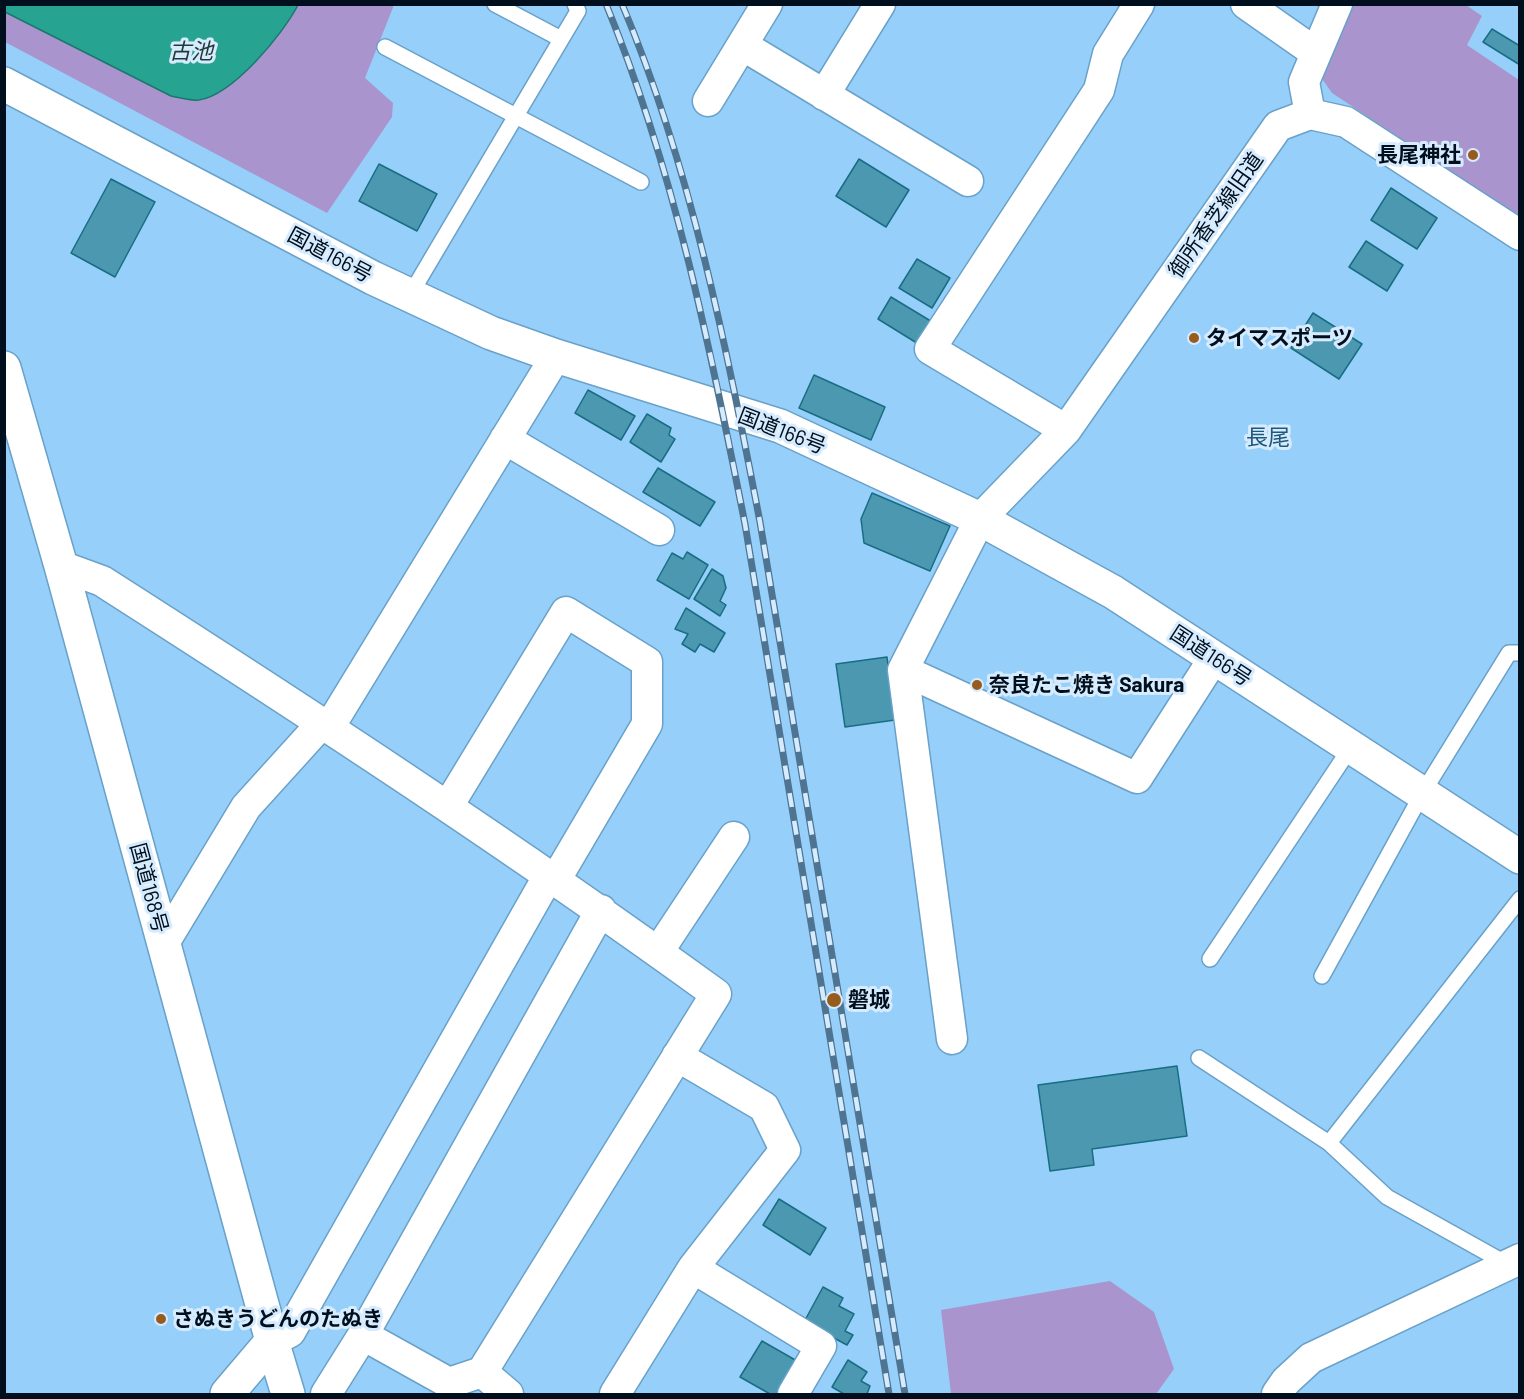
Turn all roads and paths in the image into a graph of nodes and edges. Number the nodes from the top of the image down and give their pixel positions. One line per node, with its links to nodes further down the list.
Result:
1 (495, 4): 8 (lane)
2 (575, 4): 8 (lane)
3 (767, 4): 9 (street)
4 (880, 4): 13 (street)
5 (1138, 4): 23 (street)
6 (1246, 4): 11 (street)
7 (1337, 4): 11 (street)
8 (561, 39): 16 (lane)
9 (742, 45): 13 (street); 14 (street)
10 (385, 46): 16 (lane)
11 (1316, 53): 15 (street)
12 (4, 84): 20 (main road, 国道166号)
13 (824, 95): 17 (street)
14 (708, 101)
15 (1310, 114): 19 (street); 23 (street, 御所香芝線旧道)
16 (515, 116): 18 (lane); 20 (lane)
17 (968, 181)
18 (641, 182)
19 (1520, 235)
20 (410, 295): 21 (main road, 国道166号)
21 (556, 356): 24 (street); 25 (main road, 国道166号)
22 (4, 368): 27 (main road, 国道168号)
23 (1066, 430): 25 (street, 御所香芝線旧道)
24 (505, 439): 26 (street); 31 (street)
25 (980, 519): 29 (main road, 国道166号); 30 (street, 御所香芝線旧道)
26 (659, 530)
27 (62, 566): 31 (street); 40 (main road, 国道168号)
28 (1520, 652): 33 (lane)
29 (1214, 658): 30 (street); 32 (main road, 国道166号)
30 (903, 670): 44 (street)
31 (327, 724): 34 (street); 40 (street)
32 (1351, 747): 33 (main road, 国道166号); 42 (lane)
33 (1422, 794): 36 (main road, 国道166号); 43 (lane)
34 (448, 806): 37 (street); 37 (street)
35 (734, 837): 41 (street)
36 (1520, 857)
37 (552, 877): 39 (street); 51 (street)
38 (1520, 899): 47 (lane)
39 (601, 910): 41 (street); 50 (street)
40 (164, 943): 51 (main road, 国道168号)
41 (658, 952): 45 (street)
42 (1210, 959)
43 (1322, 976)
44 (952, 1039)
45 (677, 1056): 49 (street); 52 (street)
46 (1199, 1058): 47 (lane)
47 (1329, 1143): 48 (lane)
48 (1513, 1262): 59 (street)
49 (693, 1268): 57 (street); 58 (street)
50 (363, 1335): 52 (street); 55 (street)
51 (272, 1341): 53 (main road); 54 (main road, 国道168号)
52 (482, 1372): 56 (street)
53 (227, 1395)
54 (288, 1395)
55 (326, 1395)
56 (508, 1395)
57 (615, 1395)
58 (793, 1395)
59 (1277, 1395)

